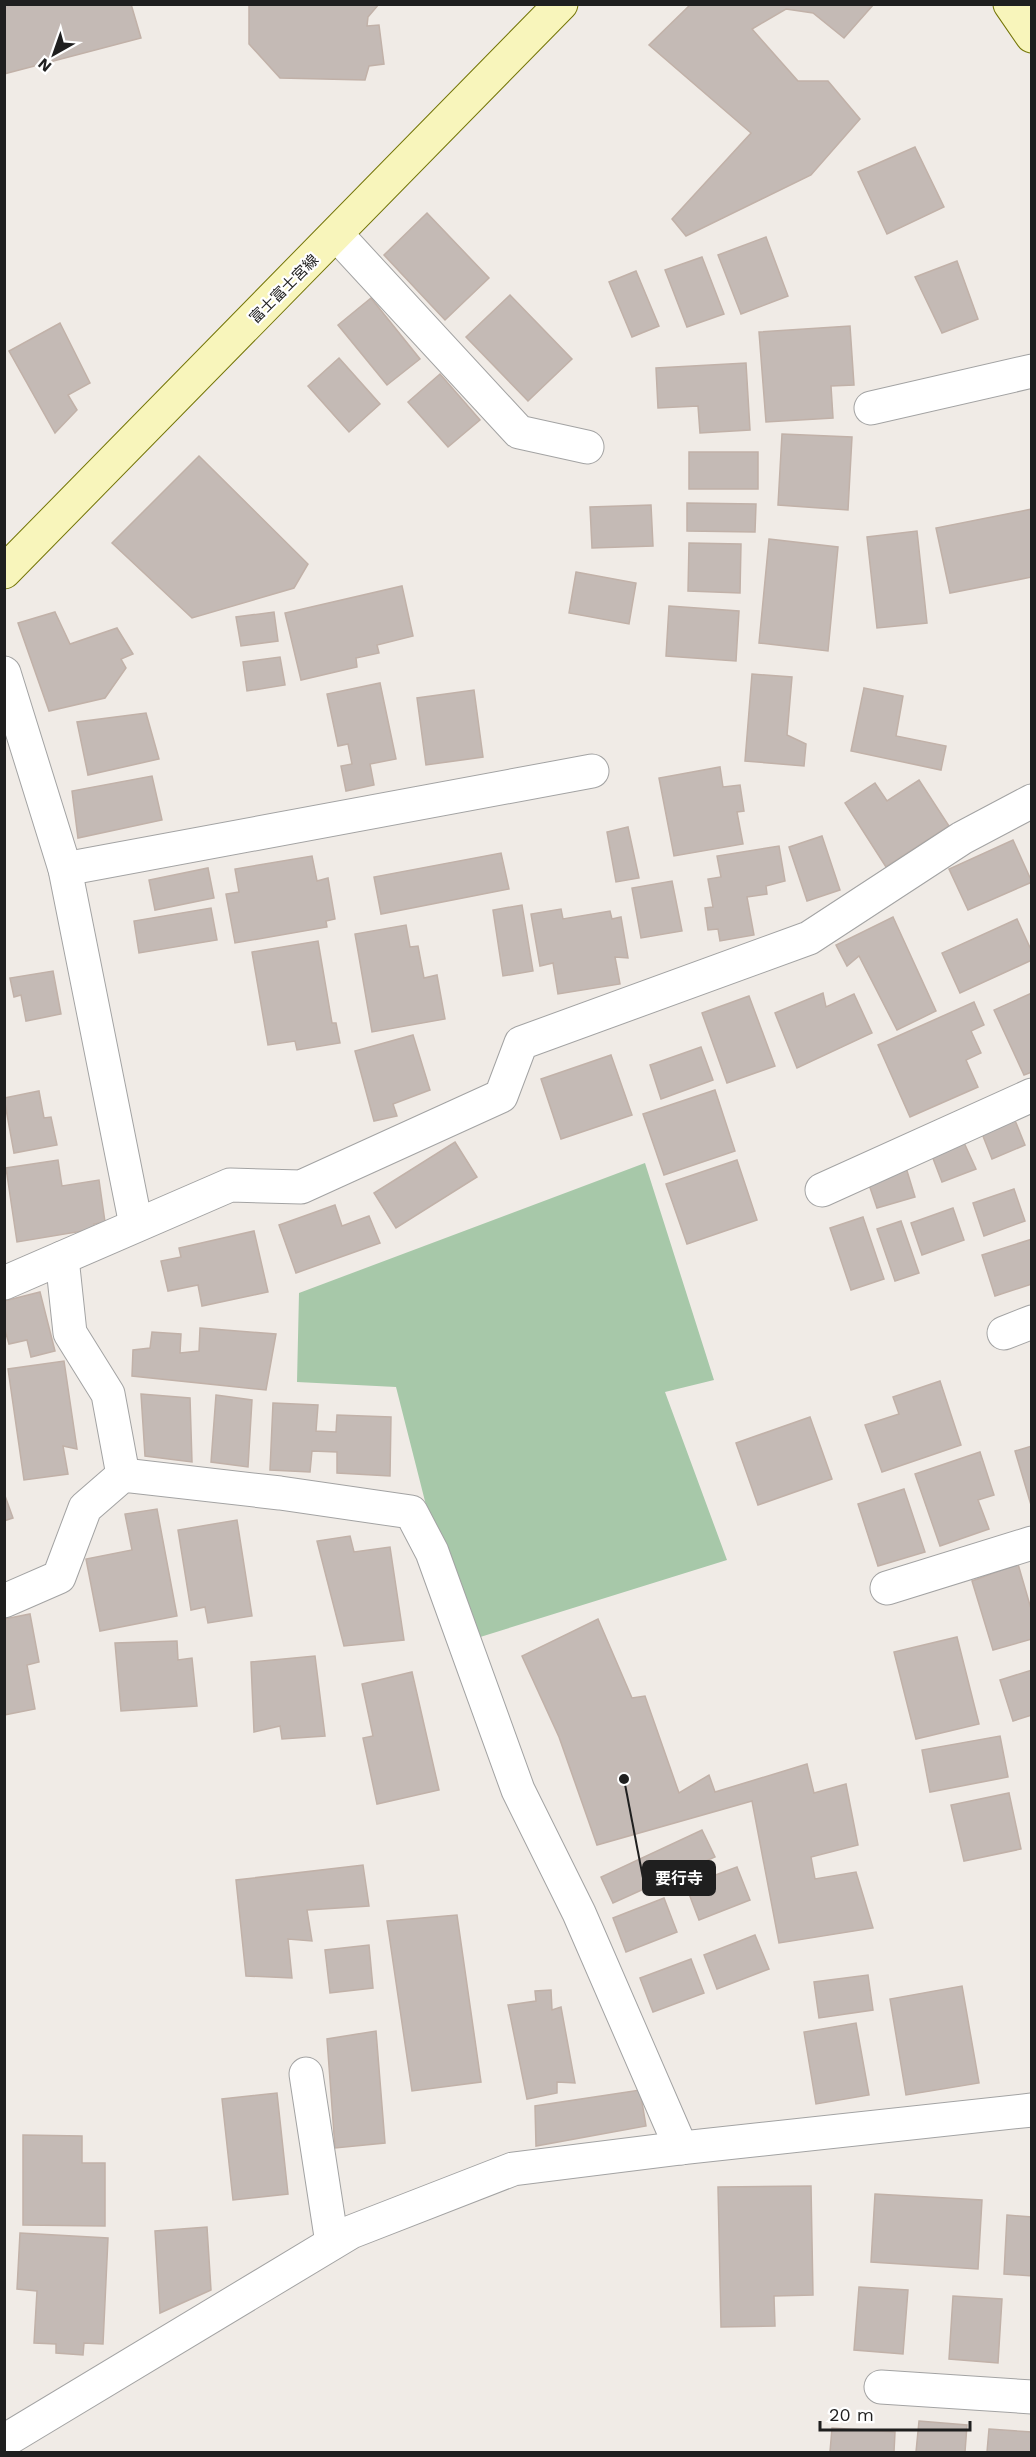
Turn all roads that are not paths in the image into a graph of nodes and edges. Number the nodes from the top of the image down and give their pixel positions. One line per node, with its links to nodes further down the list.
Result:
1 (561, 4): 4 (main road, 富士富士宮線)
2 (1010, 4): 3 (main road)
3 (1032, 36)
4 (337, 235): 7 (street); 8 (main road, 富士富士宮線)
5 (1032, 371): 6 (street)
6 (871, 408)
7 (586, 447)
8 (4, 572)
9 (4, 673): 12 (street)
10 (592, 771): 12 (street)
11 (1032, 801): 15 (street)
12 (65, 869): 15 (street)
13 (1032, 1095): 14 (street)
14 (822, 1190)
15 (136, 1225): 16 (street)
16 (62, 1258): 17 (street); 18 (street)
17 (4, 1283)
18 (123, 1475): 21 (street); 24 (street)
19 (1032, 1543): 20 (street)
20 (887, 1588)
21 (4, 1602)
22 (306, 2074): 25 (street)
23 (1032, 2110): 24 (street)
24 (681, 2148): 25 (street)
25 (332, 2243): 28 (street)
26 (881, 2387): 27 (street)
27 (1032, 2397)
28 (4, 2441)

